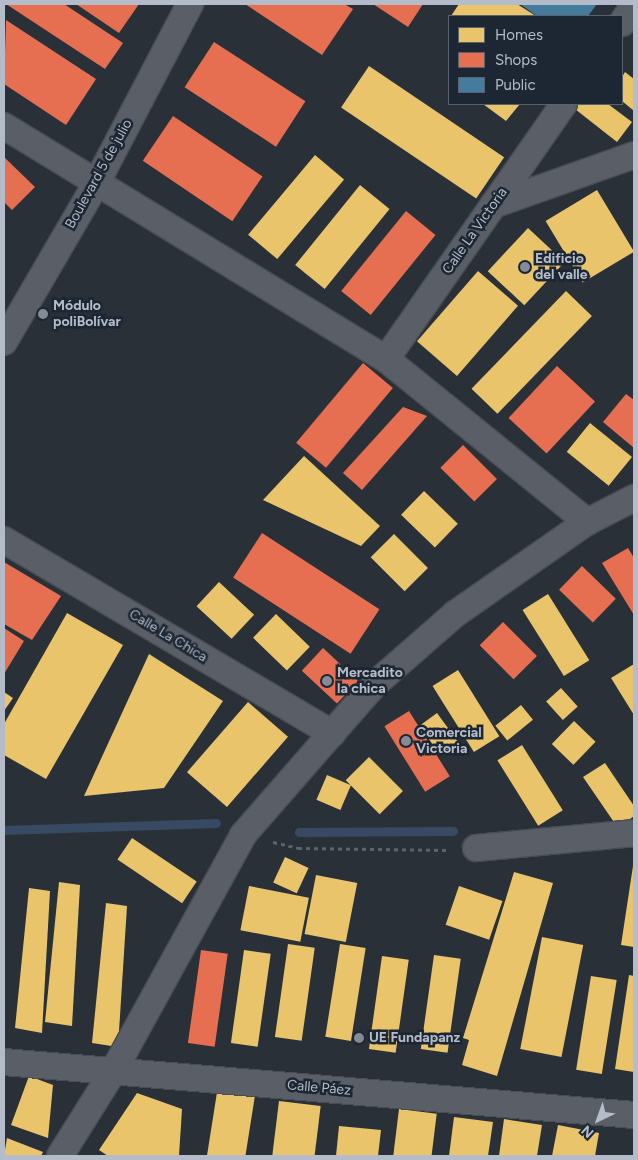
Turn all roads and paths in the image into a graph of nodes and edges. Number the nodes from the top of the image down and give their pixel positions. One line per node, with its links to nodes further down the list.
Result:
1 (190, 4): 7 (street, Boulevard 5 de julio)
2 (634, 5): 3 (street)
3 (623, 22)
4 (563, 105): 8 (street, Calle La Victoria)
5 (4, 126): 7 (street)
6 (634, 154): 8 (street)
7 (97, 182): 9 (street, Boulevard 5 de julio); 10 (street)
8 (493, 205): 10 (street, Calle La Victoria)
9 (4, 342)
10 (386, 359): 12 (street)
11 (634, 498): 12 (street)
12 (587, 522): 14 (street)
13 (4, 540): 14 (street, Calle La Chica)
14 (332, 733): 16 (street)
15 (634, 832): 17 (street)
16 (243, 835): 17 (path); 19 (street)
17 (476, 848)
18 (4, 1062): 19 (street, Calle Páez)
19 (114, 1070): 20 (street, Calle Páez); 21 (street)
20 (634, 1115)
21 (60, 1156)

